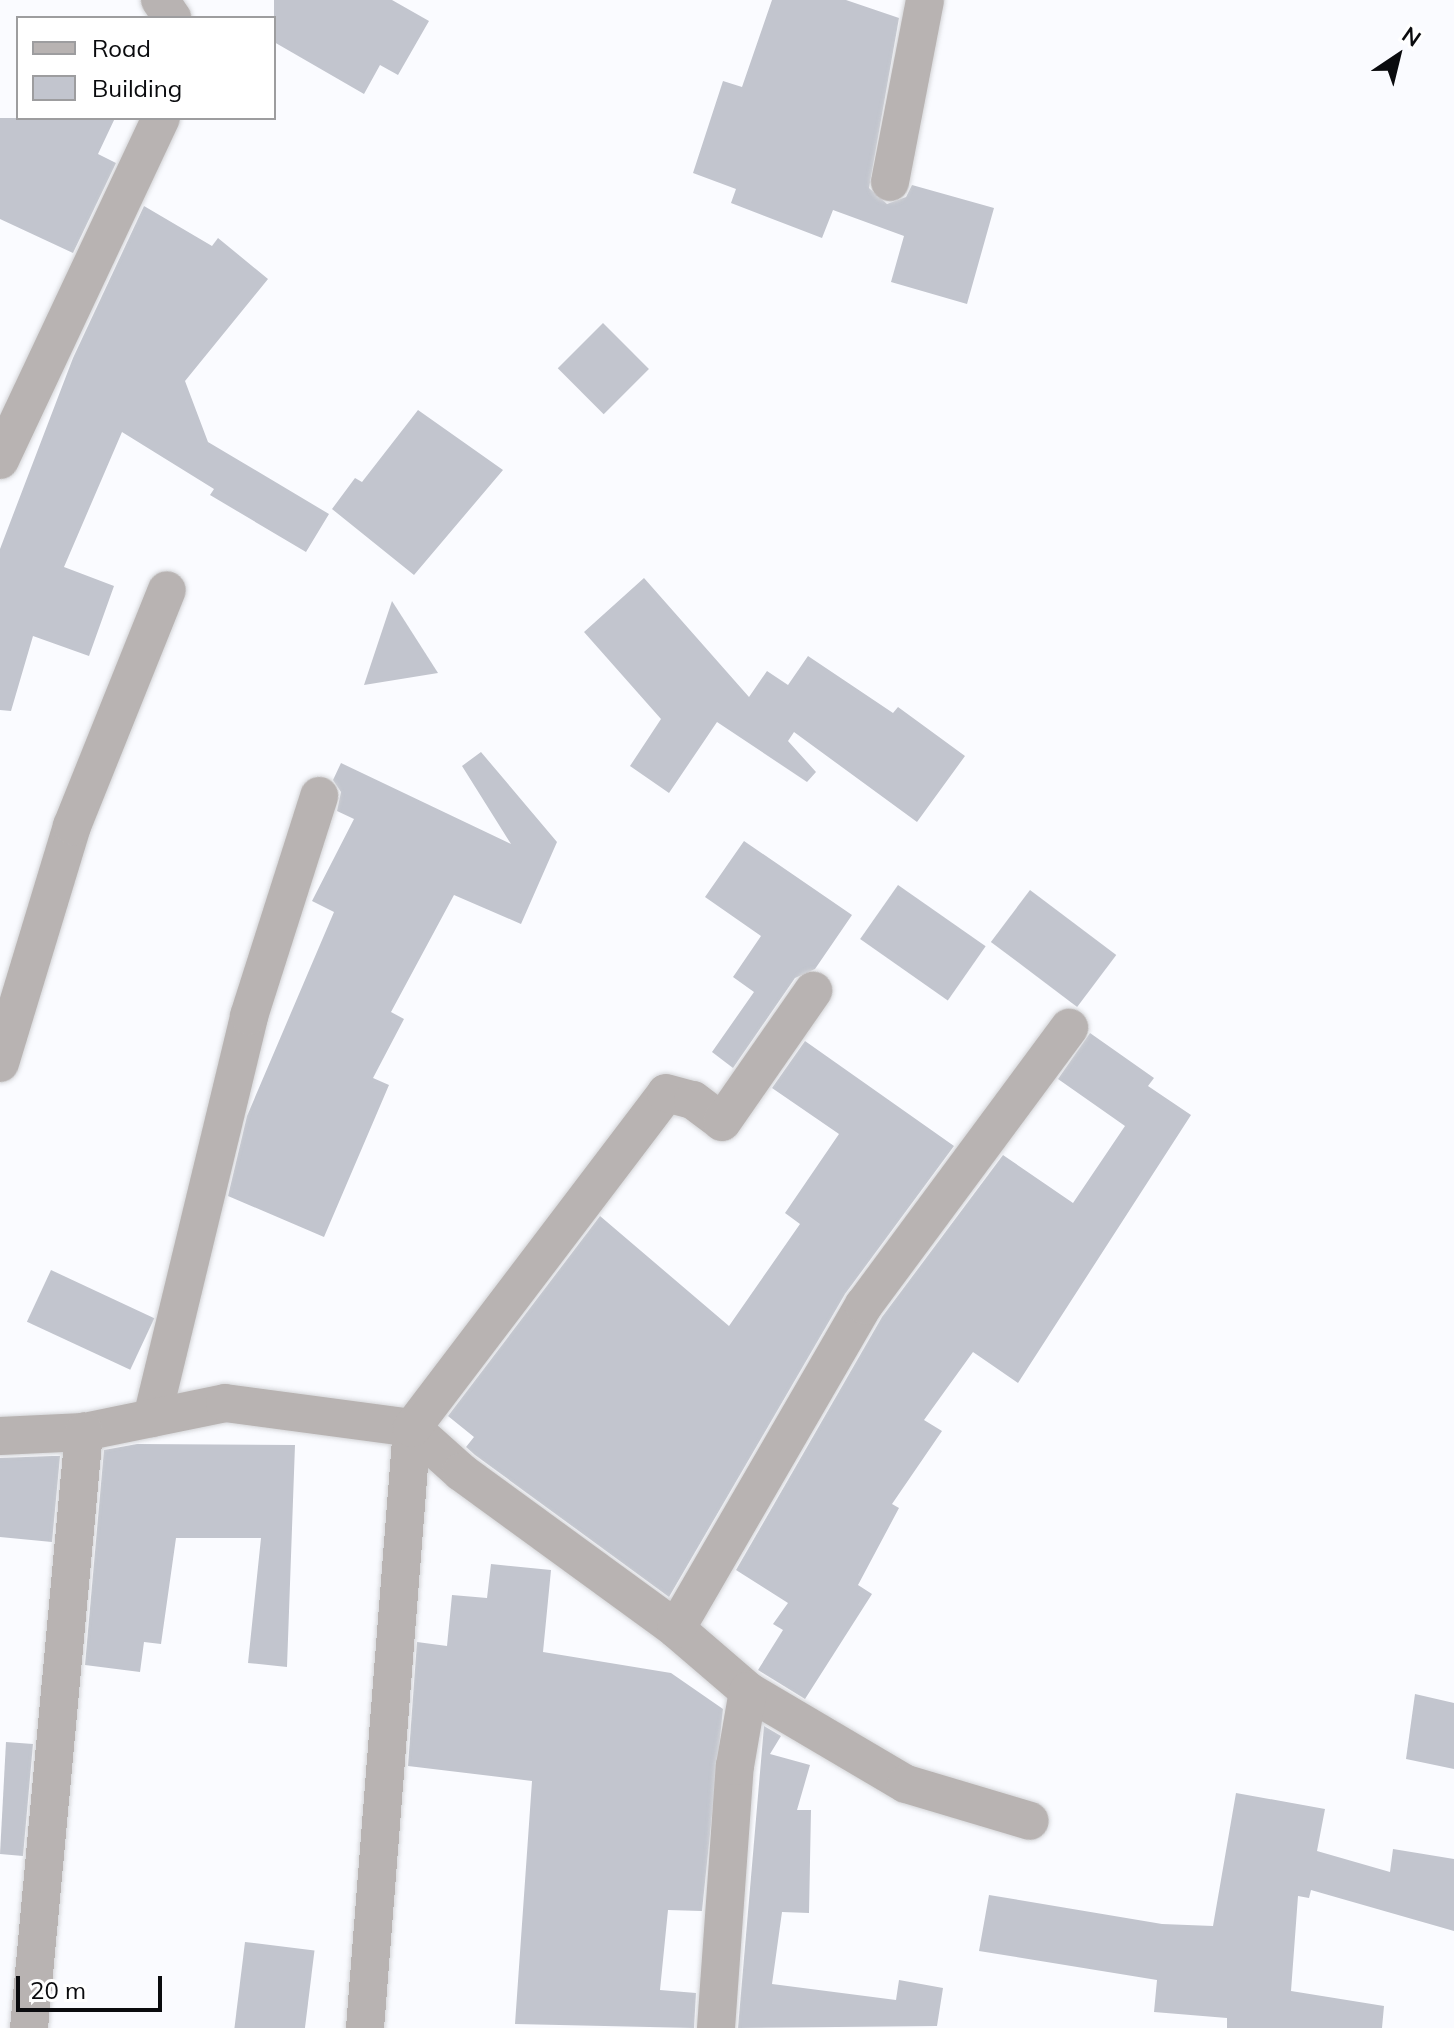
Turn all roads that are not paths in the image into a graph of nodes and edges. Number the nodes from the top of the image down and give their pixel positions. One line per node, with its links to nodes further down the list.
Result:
1 (925, 0): 3 (street)
2 (160, 120): 4 (street)
3 (890, 182)
4 (0, 460)
5 (167, 590): 9 (street)
6 (319, 796): 10 (street)
7 (813, 991): 11 (street)
8 (1069, 1028): 14 (street)
9 (0, 1063)
10 (152, 1418): 11 (street); 12 (street)
11 (412, 1428): 14 (street); 18 (street)
12 (84, 1432): 13 (street); 17 (street)
13 (0, 1436)
14 (676, 1629): 15 (street)
15 (748, 1691): 16 (street); 19 (street)
16 (1030, 1821)
17 (29, 2028)
18 (365, 2028)
19 (716, 2028)

